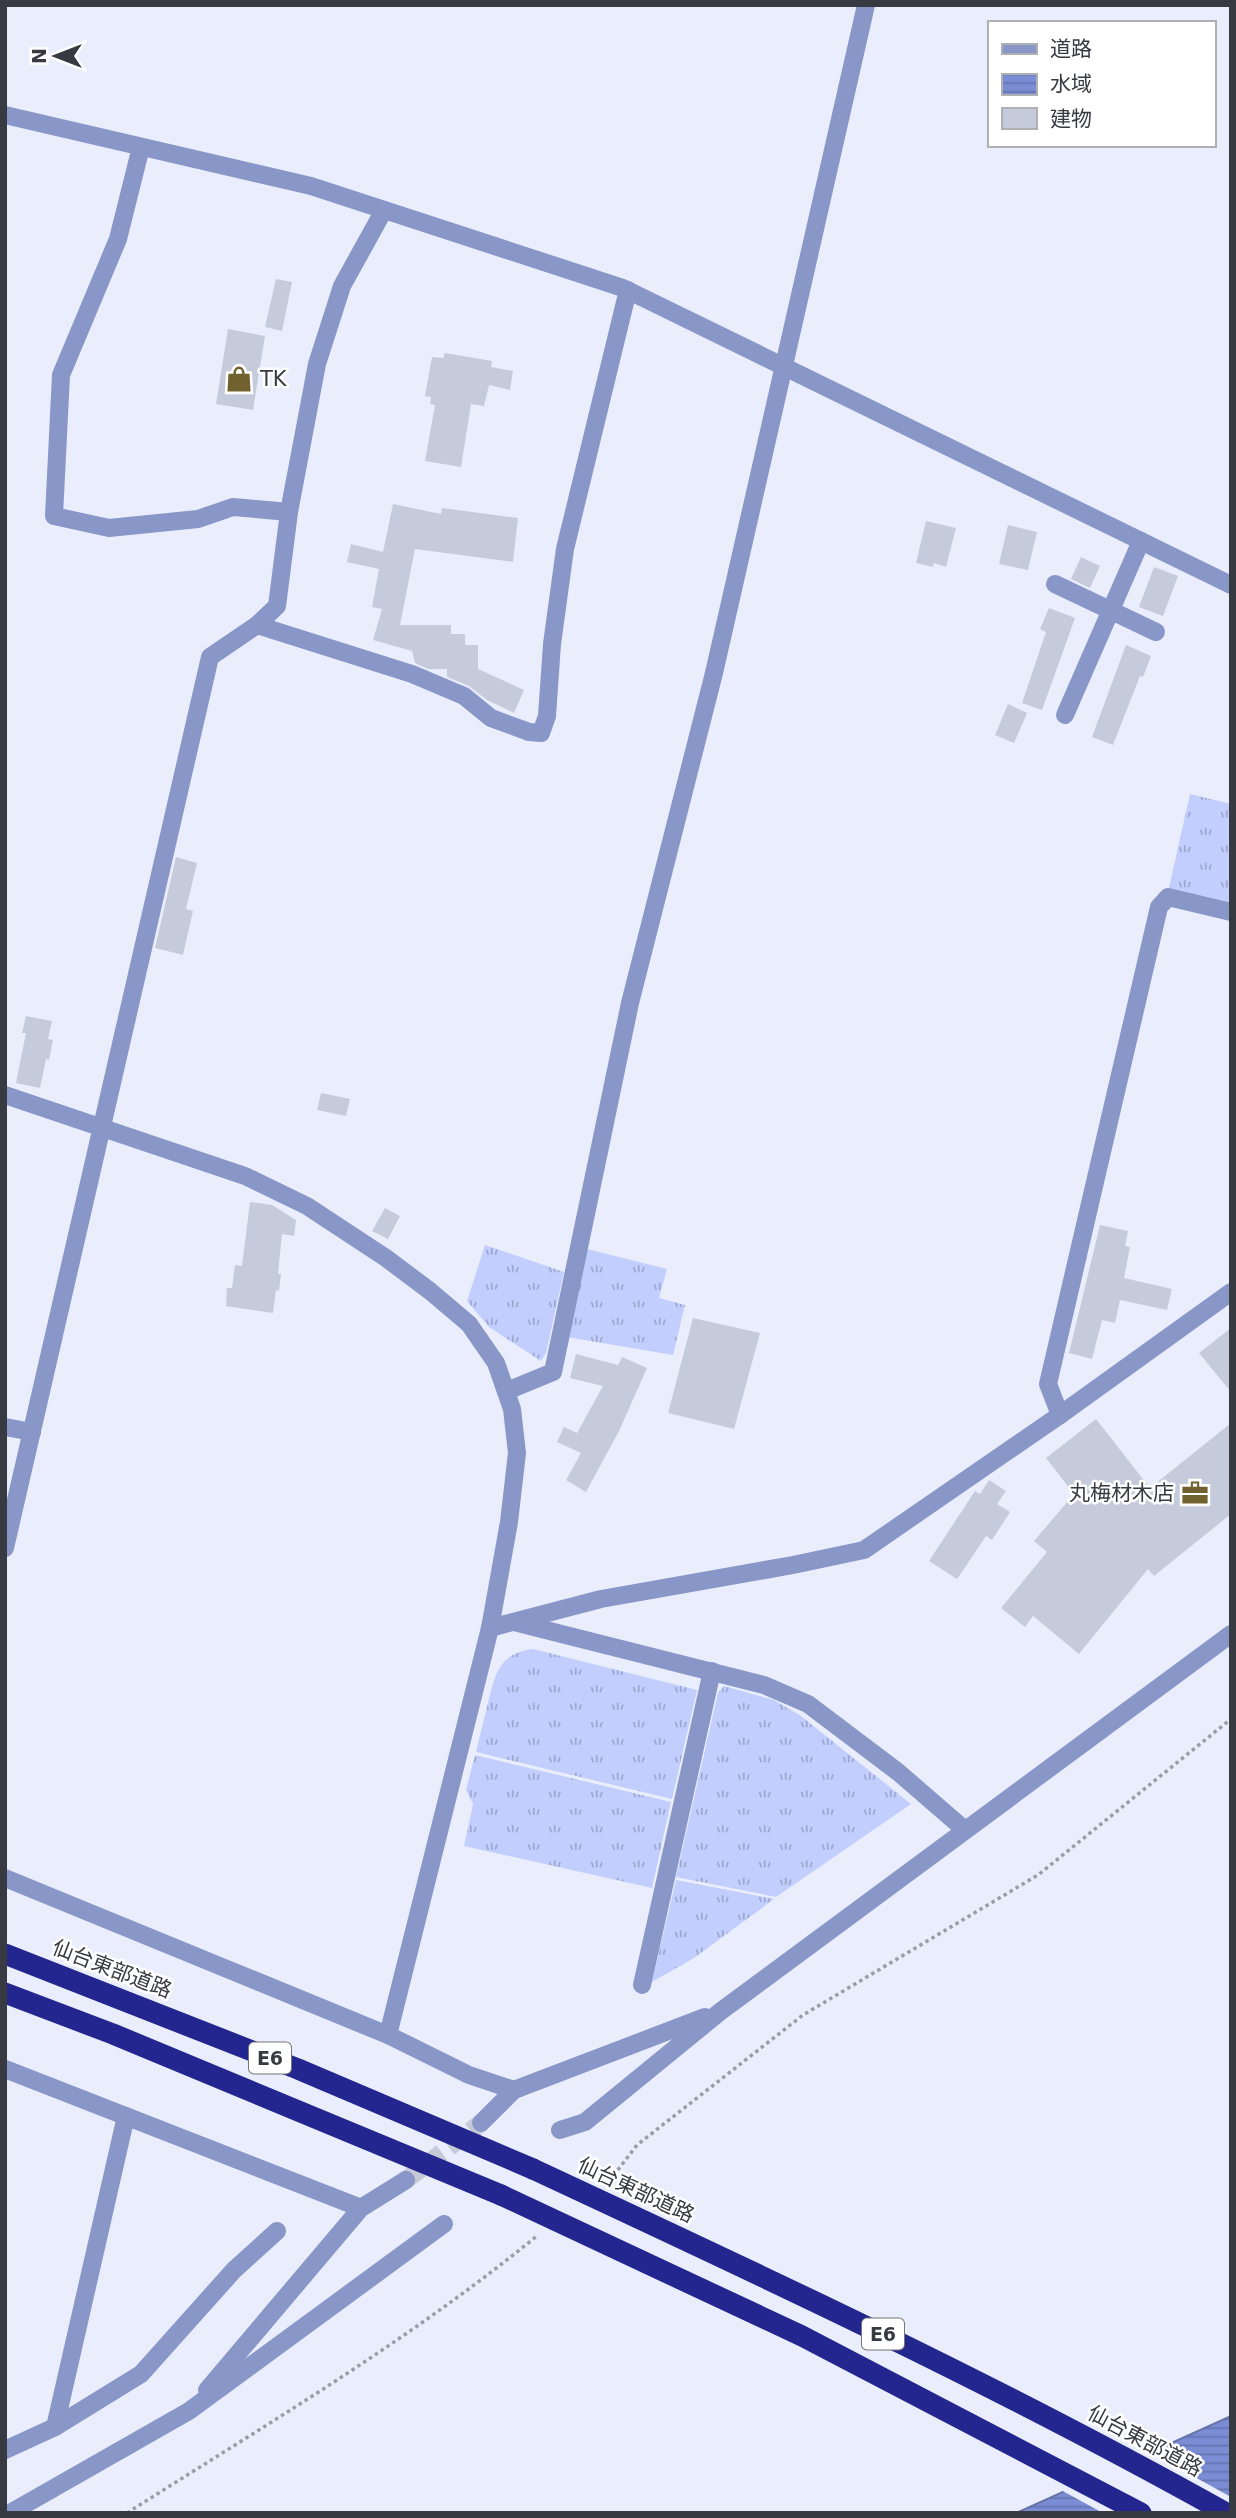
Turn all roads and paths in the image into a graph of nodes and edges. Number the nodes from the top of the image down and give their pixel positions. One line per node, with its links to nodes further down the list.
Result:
1 (866, 5): 6 (street)
2 (5, 115): 3 (street)
3 (141, 147): 4 (street); 7 (street)
4 (384, 210): 5 (street); 7 (street)
5 (628, 290): 6 (street); 12 (street)
6 (782, 366): 8 (street); 19 (street)
7 (289, 512): 12 (street)
8 (1141, 541): 10 (street); 11 (street)
9 (1055, 584): 11 (street)
10 (1231, 585)
11 (1111, 610): 13 (street); 14 (street)
12 (257, 625): 17 (street)
13 (1156, 632)
14 (1065, 715)
15 (1231, 912): 20 (street)
16 (5, 1095): 17 (street)
17 (102, 1127): 19 (street); 22 (street)
18 (1231, 1292): 20 (street)
19 (507, 1391): 25 (street)
20 (1060, 1415): 24 (street)
21 (5, 1427): 22 (street)
22 (32, 1432): 23 (street)
23 (5, 1548)
24 (513, 1622): 25 (street); 27 (street)
25 (490, 1628): 35 (street)
26 (1231, 1634): 29 (street)
27 (712, 1671): 29 (street); 32 (street)
28 (1231, 1719): 42 (path)
29 (965, 1830): 34 (street)
30 (5, 1878): 35 (street)
31 (5, 1954): 53 (highway, 仙台東部道路 / E6, bridge)
32 (642, 1985)
33 (5, 1993): 52 (highway, E6, bridge)
34 (721, 2011): 37 (street); 40 (street)
35 (388, 2035): 37 (street)
36 (5, 2069): 38 (street)
37 (514, 2090): 39 (street)
38 (126, 2116): 43 (street); 48 (street)
39 (481, 2123)
40 (561, 2130)
41 (406, 2180): 43 (street)
42 (606, 2180)
43 (361, 2208): 47 (street)
44 (444, 2224): 47 (street)
45 (277, 2231): 48 (street)
46 (542, 2232): 51 (path)
47 (189, 2411): 50 (street)
48 (55, 2427): 49 (street)
49 (5, 2450)
50 (10, 2513)
51 (127, 2513)
52 (1141, 2513)
53 (1226, 2513)

